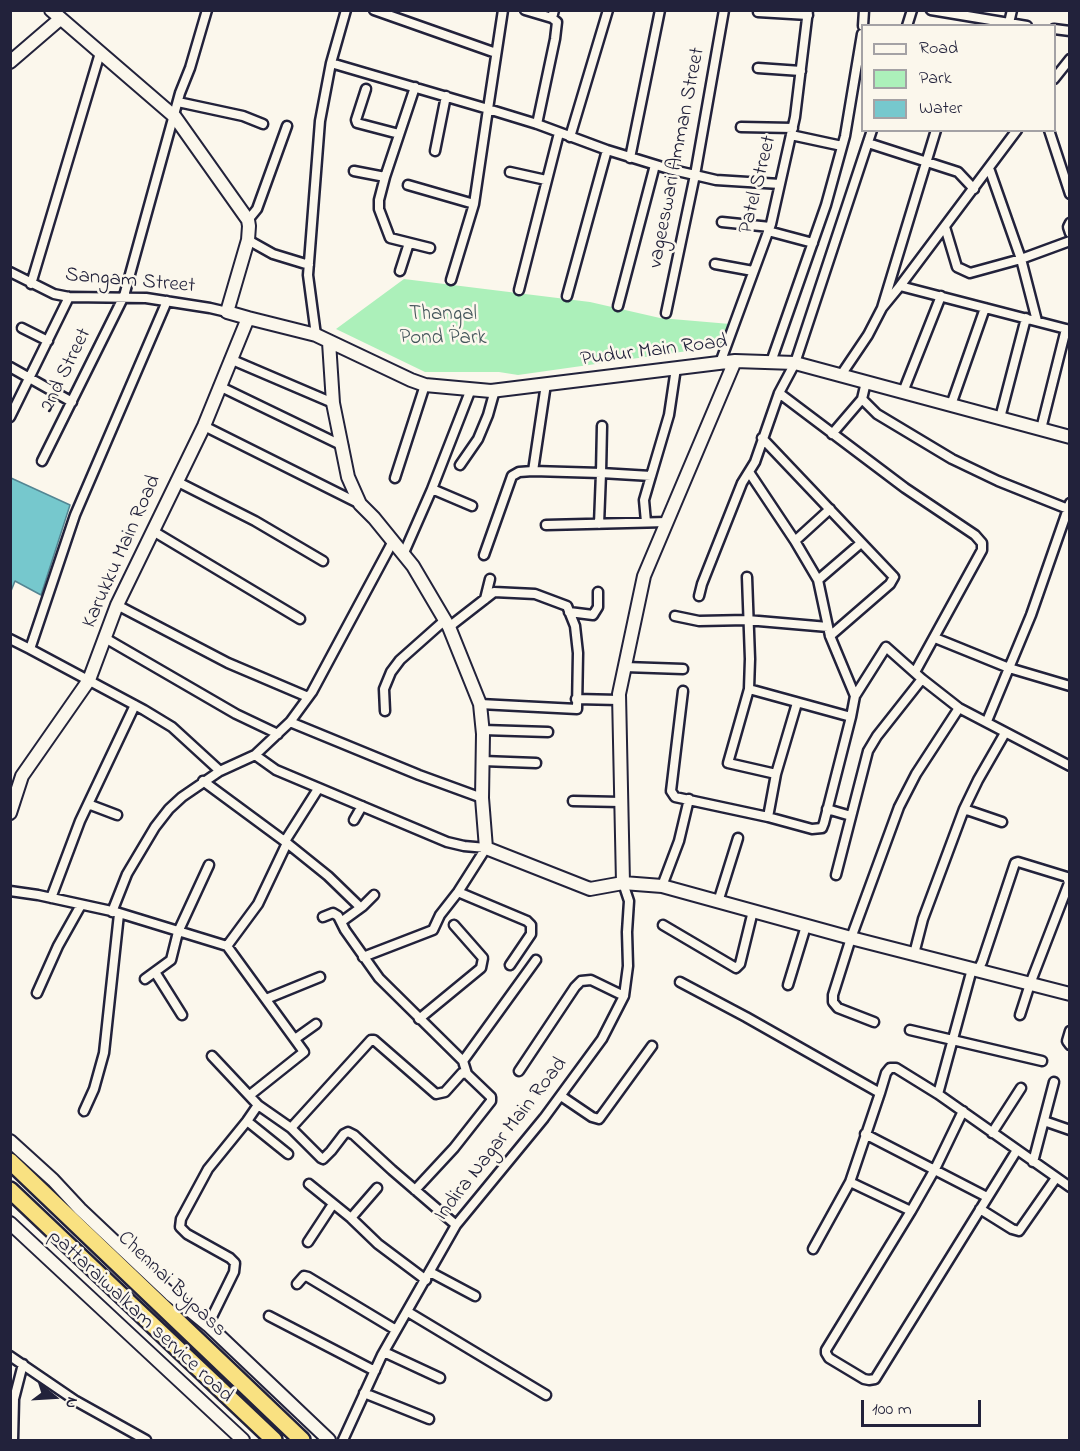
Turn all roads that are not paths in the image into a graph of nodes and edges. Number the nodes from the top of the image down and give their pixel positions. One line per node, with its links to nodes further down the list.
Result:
1 (207, 10): 30 (street, 2nd Street)
2 (346, 10): 23 (street)
3 (374, 10): 19 (street)
4 (503, 10): 19 (street)
5 (525, 10): 13 (street)
6 (608, 10): 44 (street)
7 (660, 10): 49 (street)
8 (724, 10): 55 (street, vageeswari Amman Street)
9 (931, 10): 15 (street)
10 (1012, 10): 16 (street)
11 (758, 12): 12 (street)
12 (808, 13): 25 (street, Patel Street)
13 (553, 14): 34 (street)
14 (56, 15): 18 (street); 22 (street)
15 (970, 21): 16 (street)
16 (1010, 23): 17 (street)
17 (1016, 24)
18 (100, 53): 32 (street); 81 (street)
19 (496, 53): 31 (street)
20 (861, 57): 46 (street)
21 (1070, 59): 26 (street)
22 (10, 62)
23 (331, 63): 27 (street); 76 (street)
24 (758, 68): 25 (street)
25 (801, 71): 37 (street, Patel Street)
26 (1056, 76)
27 (415, 87): 29 (street); 43 (street)
28 (366, 89): 43 (street)
29 (446, 96): 31 (street); 48 (street)
30 (178, 102): 32 (street, 2nd Street); 33 (street)
31 (488, 109): 34 (street); 62 (street)
32 (175, 117): 63 (street); 84 (street, 2nd Street)
33 (263, 124)
34 (537, 124): 42 (street)
35 (287, 126): 63 (street)
36 (741, 127): 37 (street)
37 (792, 132): 46 (street); 58 (street, Patel Street)
38 (871, 132): 45 (street)
39 (935, 132): 50 (street)
40 (1016, 132): 52 (street)
41 (1050, 132): 61 (street)
42 (559, 133): 44 (street); 57 (street)
43 (399, 134): 56 (street)
44 (570, 137): 47 (street)
45 (868, 143): 50 (street); 106 (street)
46 (842, 146): 72 (street)
47 (607, 150): 49 (street); 85 (street)
48 (435, 151)
49 (630, 158): 51 (street)
50 (927, 160): 60 (street); 90 (street)
51 (655, 165): 55 (street); 89 (street)
52 (989, 168): 60 (street); 74 (street)
53 (354, 171): 56 (street)
54 (510, 172): 57 (street)
55 (695, 175): 58 (street); 93 (street, vageeswari Amman Street)
56 (386, 177): 71 (street)
57 (546, 180): 83 (street)
58 (780, 184): 67 (street, Patel Street)
59 (408, 185): 62 (street)
60 (974, 189): 66 (street)
61 (1070, 194)
62 (474, 204): 80 (street)
63 (248, 220): 69 (street)
64 (722, 222): 67 (street)
65 (1070, 223): 68 (street)
66 (945, 227): 74 (street); 82 (street)
67 (769, 229): 72 (street); 78 (street, Patel Street)
68 (1070, 233)
69 (248, 240): 76 (street); 92 (street)
70 (1070, 241): 74 (street)
71 (408, 243): 73 (street); 77 (street)
72 (813, 243): 104 (street)
73 (430, 248)
74 (1021, 259): 96 (street)
75 (715, 264): 78 (street)
76 (309, 265): 99 (street)
77 (400, 271)
78 (753, 271): 105 (street, Patel Street)
79 (10, 272): 81 (street, Sangam Street)
80 (451, 280)
81 (31, 284): 87 (street, Sangam Street)
82 (900, 286): 86 (street); 90 (street)
83 (519, 290)
84 (124, 296): 87 (street, Sangam Street); 88 (street, Sangam Street); 120 (street, 2nd Street)
85 (567, 296)
86 (941, 296): 91 (street); 117 (street)
87 (69, 297): 100 (street)
88 (167, 301): 92 (street, Sangam Street); 173 (street)
89 (618, 306)
90 (882, 308): 109 (street)
91 (985, 308): 95 (street); 122 (street)
92 (227, 312): 94 (street)
93 (666, 313)
94 (248, 318): 99 (street, Pudur Main Road); 102 (street, Karukku Main Road)
95 (1026, 318): 96 (street); 124 (street)
96 (1037, 321): 98 (street)
97 (22, 328): 100 (street)
98 (1068, 330): 127 (street)
99 (316, 335): 101 (street, Pudur Main Road)
100 (48, 341): 110 (street)
101 (329, 342): 113 (street, Pudur Main Road); 121 (street)
102 (230, 359): 114 (street, Karukku Main Road); 121 (street)
103 (735, 361): 104 (street, Pudur Main Road); 105 (street, Pudur Main Road); 146 (street)
104 (771, 362): 106 (street, Pudur Main Road)
105 (720, 363): 108 (street, Pudur Main Road)
106 (795, 363): 109 (street, Pudur Main Road); 118 (street)
107 (10, 367): 110 (street)
108 (676, 368): 112 (street, Pudur Main Road); 137 (street)
109 (841, 375): 111 (street, Pudur Main Road)
110 (30, 378): 120 (street); 123 (street)
111 (866, 382): 117 (street, Pudur Main Road); 119 (street)
112 (546, 384): 116 (street, Pudur Main Road); 134 (street)
113 (425, 385): 115 (street, Pudur Main Road); 138 (street)
114 (219, 386): 125 (street, Karukku Main Road); 131 (street)
115 (471, 389): 116 (street, Pudur Main Road); 140 (street)
116 (495, 390): 133 (street)
117 (903, 392): 122 (street, Pudur Main Road)
118 (779, 393): 128 (street); 130 (street)
119 (862, 399): 128 (street); 144 (street)
120 (72, 402): 132 (street, 2nd Street)
121 (333, 403): 131 (street)
122 (951, 405): 124 (street, Pudur Main Road)
123 (12, 412)
124 (1000, 418): 127 (street, Pudur Main Road)
125 (204, 426): 139 (street, Karukku Main Road); 141 (street)
126 (602, 426): 136 (street)
127 (1041, 429): 129 (street, Pudur Main Road)
128 (832, 434): 171 (street)
129 (1070, 437)
130 (762, 438): 135 (street); 143 (street)
131 (343, 446): 141 (street)
132 (42, 461)
133 (460, 465)
134 (533, 471): 136 (street); 154 (street)
135 (749, 472): 150 (street); 160 (street)
136 (601, 473): 137 (street); 147 (street)
137 (651, 476): 145 (street)
138 (395, 478)
139 (176, 481): 149 (street, Karukku Main Road); 155 (street)
140 (432, 489): 142 (street); 153 (street)
141 (360, 504): 151 (street)
142 (472, 506)
143 (830, 509): 150 (street); 152 (street)
144 (1068, 512): 175 (street)
145 (646, 522): 146 (street); 147 (street)
146 (667, 522): 174 (street)
147 (599, 524): 148 (street)
148 (546, 525)
149 (153, 531): 162 (street, Karukku Main Road); 165 (street)
150 (795, 541): 158 (street)
151 (392, 543): 153 (street); 184 (street)
152 (861, 543): 158 (street); 169 (street)
153 (403, 555): 167 (street)
154 (484, 555)
155 (323, 561)
156 (747, 577): 166 (street)
157 (490, 579): 161 (street)
158 (818, 580): 168 (street)
159 (598, 592): 163 (street)
160 (699, 597)
161 (484, 599): 163 (street); 167 (street)
162 (117, 605): 170 (street, Karukku Main Road); 184 (street)
163 (569, 612): 185 (street)
164 (675, 616): 166 (street)
165 (300, 619)
166 (747, 620): 168 (street); 181 (street)
167 (447, 623): 188 (street); 191 (street)
168 (828, 627): 169 (street)
169 (830, 636): 183 (street)
170 (105, 638): 179 (street, Karukku Main Road); 198 (street)
171 (934, 638): 175 (street); 177 (street)
172 (10, 639): 173 (street)
173 (30, 649): 179 (street)
174 (625, 667): 176 (street); 186 (street)
175 (1009, 668): 180 (street); 193 (street)
176 (683, 669)
177 (915, 672): 178 (street); 183 (street)
178 (922, 679): 190 (street); 217 (street)
179 (89, 680): 189 (street); 215 (street, Karukku Main Road)
180 (1070, 686)
181 (749, 689): 187 (street); 204 (street)
182 (683, 691): 208 (street)
183 (855, 696): 192 (street)
184 (308, 697): 194 (street)
185 (576, 699): 186 (street); 188 (street)
186 (619, 700): 210 (street)
187 (797, 702): 192 (street); 204 (street)
188 (480, 704): 195 (street)
189 (135, 705): 203 (street); 211 (street)
190 (959, 708): 193 (street); 243 (street)
191 (385, 711)
192 (851, 717): 213 (street)
193 (987, 721): 197 (street)
194 (290, 722): 198 (street); 207 (street)
195 (483, 730): 196 (street); 200 (street)
196 (548, 732)
197 (1005, 733): 202 (street); 214 (street)
198 (278, 734): 199 (street)
199 (255, 755): 203 (street); 206 (street)
200 (483, 760): 201 (street); 207 (street)
201 (536, 763)
202 (1070, 766)
203 (220, 771): 205 (street)
204 (777, 774): 218 (street)
205 (204, 781): 222 (street); 236 (street)
206 (318, 789): 212 (street); 222 (street)
207 (482, 798): 223 (street)
208 (689, 799): 218 (street); 227 (street)
209 (573, 801): 210 (street)
210 (621, 802): 226 (street)
211 (88, 804): 216 (street); 231 (street)
212 (362, 807): 219 (street); 223 (street)
213 (827, 809): 217 (street); 218 (street)
214 (964, 809): 220 (street); 245 (street)
215 (10, 813)
216 (117, 815)
217 (851, 816): 225 (street)
218 (768, 817)
219 (354, 820)
220 (1002, 822)
221 (738, 838): 232 (street)
222 (286, 842): 234 (street); 244 (street)
223 (486, 848): 226 (street); 229 (street)
224 (209, 865): 242 (street)
225 (836, 875)
226 (623, 883): 227 (street); 258 (street, Indira Nagar Main Road)
227 (662, 886): 232 (street)
228 (10, 891): 231 (street)
229 (458, 892): 246 (street); 248 (street)
230 (374, 895): 234 (street)
231 (51, 897): 233 (street)
232 (718, 902): 235 (street)
233 (81, 905): 236 (street); 256 (street)
234 (360, 907): 238 (street)
235 (753, 911): 240 (street); 241 (street)
236 (116, 913): 242 (street); 284 (street)
237 (323, 917): 238 (street)
238 (341, 922): 246 (street)
239 (454, 925): 262 (street)
240 (663, 925)
241 (806, 926): 243 (street); 255 (street)
242 (178, 932): 244 (street); 250 (street)
243 (851, 938): 245 (street); 263 (street)
244 (227, 946): 259 (street)
245 (914, 954): 249 (street)
246 (363, 957): 262 (street)
247 (536, 960): 272 (street)
248 (510, 965)
249 (975, 970): 254 (street); 254 (street); 268 (street)
250 (155, 972): 252 (street); 260 (street)
251 (320, 976): 259 (street)
252 (145, 979)
253 (680, 982): 278 (street)
254 (1030, 984): 257 (street); 261 (street)
255 (788, 985)
256 (37, 993)
257 (1070, 994)
258 (624, 996): 274 (street); 281 (street, Indira Nagar Main Road)
259 (266, 999): 267 (street)
260 (182, 1015)
261 (1020, 1015)
262 (419, 1019): 272 (street)
263 (873, 1022)
264 (316, 1024): 267 (street)
265 (910, 1030): 268 (street)
266 (1070, 1031): 269 (street)
267 (295, 1039): 280 (street)
268 (954, 1041): 273 (street); 279 (street)
269 (1070, 1045)
270 (651, 1046): 281 (street)
271 (212, 1056): 280 (street)
272 (463, 1061): 275 (street)
273 (1042, 1061)
274 (519, 1071)
275 (467, 1074): 287 (street); 303 (street)
276 (1054, 1082): 286 (street)
277 (1020, 1088): 289 (street)
278 (880, 1093): 279 (street); 290 (street)
279 (938, 1094): 283 (street)
280 (250, 1095): 282 (street)
281 (561, 1095): 310 (street, Indira Nagar Main Road)
282 (258, 1106): 285 (street); 287 (street)
283 (963, 1111): 289 (street); 296 (street)
284 (84, 1112)
285 (247, 1121): 293 (street); 318 (street)
286 (1044, 1121): 288 (street); 295 (street)
287 (291, 1128): 303 (street)
288 (1070, 1130)
289 (992, 1133): 292 (street)
290 (865, 1134): 296 (street); 298 (street)
291 (10, 1141): 318 (street)
292 (1017, 1150): 295 (street); 304 (street)
293 (288, 1154)
294 (10, 1161): 332 (highway, Chennai Bypass)
295 (1033, 1161): 297 (street)
296 (934, 1169): 304 (street); 307 (street)
297 (1056, 1178): 300 (street); 306 (street)
298 (850, 1182): 307 (street); 312 (street)
299 (309, 1184): 305 (street)
300 (1070, 1187)
301 (377, 1188): 308 (street)
302 (10, 1190): 331 (highway, Chennai Bypass)
303 (415, 1190): 310 (street)
304 (987, 1197): 306 (street)
305 (333, 1204): 308 (street); 311 (street)
306 (980, 1209): 307 (street)
307 (911, 1211)
308 (351, 1218): 313 (street)
309 (10, 1223): 330 (street, pattaraiwalkam service road)
310 (456, 1225): 313 (street, Indira Nagar Main Road)
311 (308, 1242)
312 (813, 1249)
313 (428, 1276): 315 (street); 316 (street, Indira Nagar Main Road)
314 (297, 1284): 319 (street)
315 (475, 1296)
316 (408, 1312): 319 (street, Indira Nagar Main Road); 326 (street)
317 (269, 1316): 323 (street)
318 (208, 1325): 333 (street)
319 (396, 1330): 320 (street, Indira Nagar Main Road)
320 (384, 1352): 323 (street, Indira Nagar Main Road); 324 (street)
321 (10, 1356): 322 (street)
322 (23, 1364): 328 (street); 329 (street)
323 (375, 1371): 325 (street, Indira Nagar Main Road)
324 (440, 1378)
325 (364, 1393): 327 (street); 334 (street, Indira Nagar Main Road)
326 (546, 1395)
327 (429, 1419)
328 (13, 1440)
329 (146, 1440)
330 (243, 1440)
331 (274, 1440)
332 (302, 1440)
333 (329, 1440)
334 (343, 1440)

